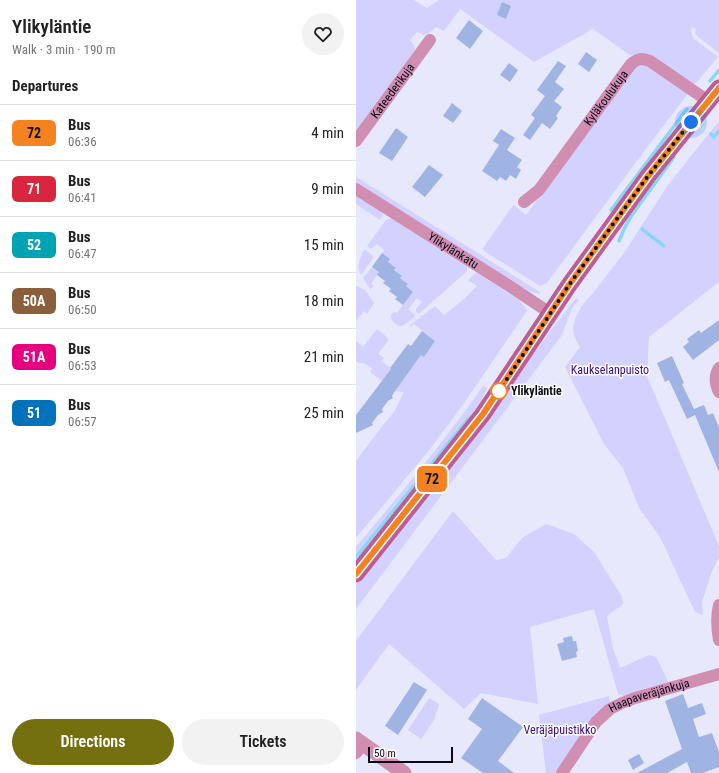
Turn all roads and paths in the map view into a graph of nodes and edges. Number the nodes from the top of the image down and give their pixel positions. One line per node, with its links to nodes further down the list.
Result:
1 (430, 40): 4 (street, Kateederikuja)
2 (719, 88): 3 (main road)
3 (708, 101): 6 (street, Kyläkoulukuja); 7 (main road)
4 (356, 141)
5 (356, 189): 7 (street, Ylikylänkatu)
6 (524, 202)
7 (550, 313): 10 (main road)
8 (719, 368): 9 (street)
9 (719, 392)
10 (356, 574)
11 (719, 606): 12 (street)
12 (719, 640)
13 (719, 674): 16 (street, Haapaveräjänkuja)
14 (358, 745): 15 (street)
15 (404, 773)
16 (562, 773)

